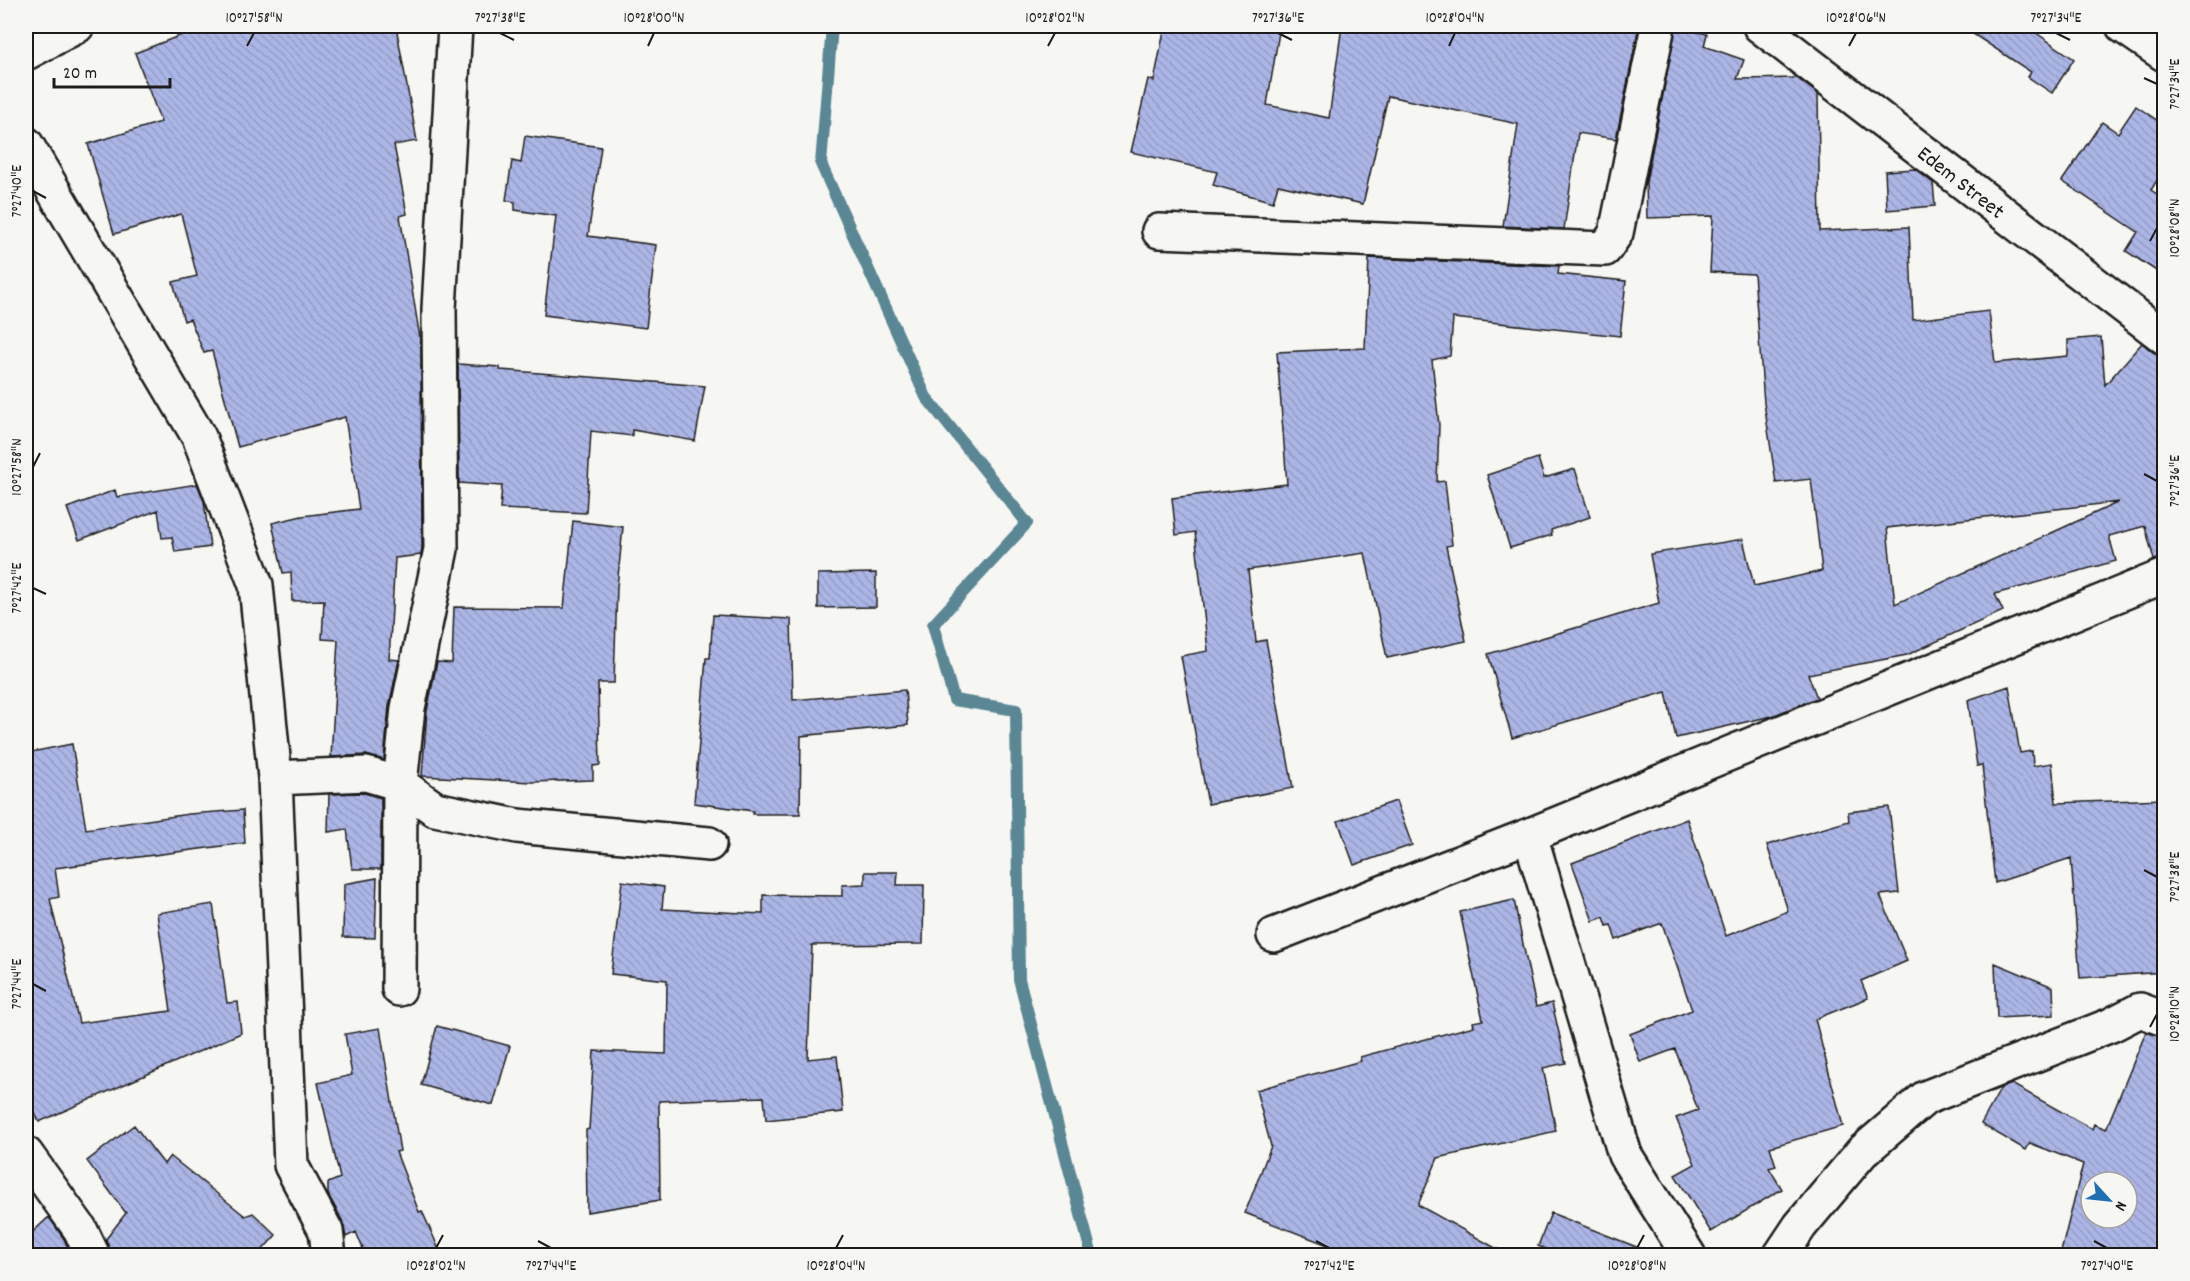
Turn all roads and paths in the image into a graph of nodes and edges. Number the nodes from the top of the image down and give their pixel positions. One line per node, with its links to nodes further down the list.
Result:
1 (77, 26): 6 (street)
2 (455, 26): 13 (street)
3 (1659, 26): 9 (street)
4 (1760, 26): 10 (street, Edem Street)
5 (2122, 26): 7 (street)
6 (26, 53)
7 (2164, 54)
8 (26, 144): 12 (street)
9 (1159, 231)
10 (2164, 337)
11 (2164, 576): 14 (street)
12 (275, 778): 13 (street); 21 (street)
13 (400, 784): 15 (street); 17 (street)
14 (1530, 835): 16 (street); 22 (street)
15 (709, 844)
16 (1274, 934)
17 (399, 989)
18 (2164, 1019): 23 (street)
19 (26, 1154): 20 (street)
20 (93, 1256)
21 (329, 1256)
22 (1689, 1256)
23 (1780, 1256)

